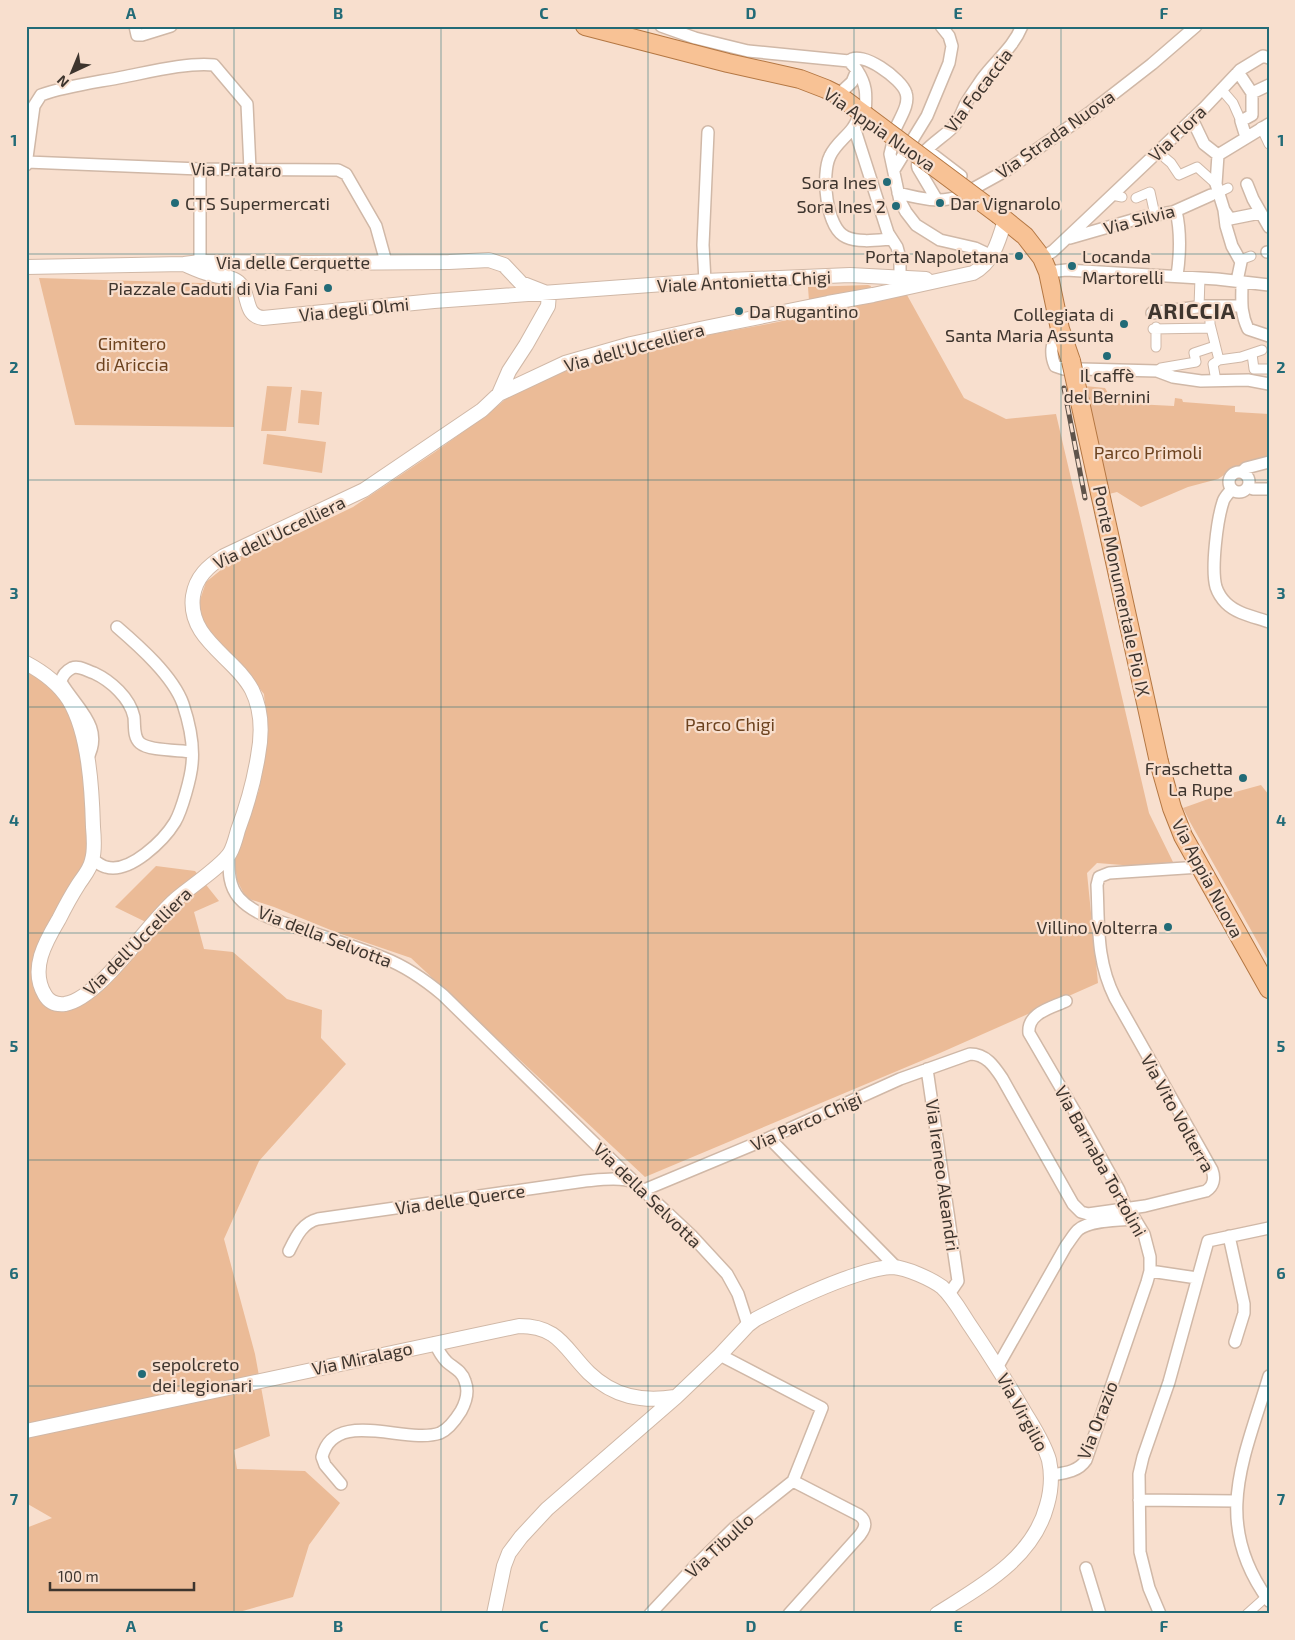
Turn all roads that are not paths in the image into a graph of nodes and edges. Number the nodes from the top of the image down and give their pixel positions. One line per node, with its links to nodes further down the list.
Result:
1 (135, 26): 2 (street)
2 (171, 26)
3 (585, 26): 14 (main road, Via Appia Nuova)
4 (662, 26): 9 (street)
5 (941, 26): 30 (street)
6 (1022, 26): 24 (street, Via Focaccia)
7 (1196, 26): 32 (street, Via Strada Nuova)
8 (1268, 56): 10 (street, Via Flora)
9 (853, 66): 14 (street); 15 (street); 19 (street)
10 (1238, 72): 12 (street, Via Flora); 13 (street)
11 (1269, 86): 13 (street)
12 (1221, 89): 16 (street, Via Flora); 17 (street)
13 (1252, 93): 17 (street)
14 (838, 95): 15 (main road, Via Appia Nuova)
15 (860, 118): 41 (main road, Via Appia Nuova, bridge); 43 (street); 43 (street)
16 (1192, 120): 25 (street, Via Flora); 26 (street)
17 (1241, 121): 21 (street)
18 (1265, 125): 21 (street); 22 (street)
19 (895, 130)
20 (708, 132): 58 (street)
21 (1246, 137): 26 (street)
22 (1269, 144)
23 (892, 146): 30 (street)
24 (927, 150): 32 (street); 36 (street)
25 (1158, 152): 33 (street); 44 (street, Via Flora)
26 (1218, 155): 33 (street)
27 (27, 164): 28 (street, Via Prataro); 29 (street)
28 (200, 169): 29 (street, Via Prataro); 48 (street)
29 (250, 169): 49 (street, Via Prataro)
30 (894, 170): 34 (street)
31 (1247, 184): 39 (street)
32 (976, 188): 36 (street, Via Strada Nuova)
33 (1219, 190): 37 (street, Via Silvia); 38 (street)
34 (898, 192): 36 (street, Via Strada Nuova); 45 (street)
35 (1136, 198): 40 (street)
36 (938, 200)
37 (1176, 210): 40 (street, Via Silvia); 54 (street)
38 (1224, 210): 39 (street); 47 (street)
39 (1260, 213): 42 (street)
40 (1155, 215): 44 (street, Via Silvia)
41 (1002, 218): 45 (street); 51 (main road, Via Appia Nuova)
42 (1269, 227)
43 (892, 239): 55 (street)
44 (1066, 239): 51 (street, Via Flora)
45 (992, 256): 57 (street)
46 (1251, 256): 47 (street)
47 (1240, 260): 59 (street)
48 (200, 262): 49 (street, Via delle Cerquette); 50 (street, Via delle Cerquette)
49 (386, 262): 61 (street, Via delle Cerquette)
50 (184, 264): 52 (street, Via delle Cerquette); 61 (street, Via degli Olmi)
51 (1045, 265): 54 (street); 72 (main road, Via Appia Nuova)
52 (26, 267)
53 (870, 276): 55 (street, Viale Antonietta Chigi); 58 (street, Viale Antonietta Chigi); 62 (street)
54 (1177, 276): 56 (street)
55 (900, 277): 57 (street, Viale Antonietta Chigi)
56 (1200, 278): 59 (street); 64 (street)
57 (938, 280): 62 (street, Via dell'Uccelliera)
58 (705, 281): 61 (street, Viale Antonietta Chigi)
59 (1240, 281): 60 (street); 63 (street)
60 (1269, 285)
61 (549, 294): 77 (street)
62 (873, 295): 77 (street, Via dell'Uccelliera)
63 (1241, 306): 64 (street); 67 (street)
64 (1205, 307): 65 (street); 66 (street)
65 (1155, 314)
66 (1211, 328): 68 (street); 69 (street)
67 (1263, 340): 70 (street)
68 (1215, 346): 71 (street); 74 (street)
69 (1156, 347)
70 (1252, 354): 71 (street); 73 (street)
71 (1219, 360): 75 (street)
72 (1072, 366): 74 (street); 88 (main road, Ponte Monumentale Pio IX, bridge)
73 (1269, 370)
74 (1157, 371): 75 (street)
75 (1216, 382): 76 (street)
76 (1269, 384)
77 (499, 394): 89 (street, Via dell'Uccelliera)
78 (1269, 462): 79 (street)
79 (1242, 472): 80 (street); 82 (street)
80 (1248, 487): 81 (street); 82 (street)
81 (1269, 489)
82 (1232, 490): 83 (street)
83 (1269, 622)
84 (117, 627): 86 (street)
85 (26, 663): 87 (street)
86 (192, 752): 87 (street); 90 (street)
87 (87, 759): 90 (street)
88 (1159, 762): 91 (main road, Via Appia Nuova)
89 (229, 854): 90 (street, Via dell'Uccelliera); 97 (street, Via della Selvotta)
90 (93, 860)
91 (1200, 866): 92 (main road, Via Appia Nuova); 98 (street, Via Vito Volterra)
92 (1269, 989)
93 (1066, 1001): 98 (street, Via Barnaba Tortolini)
94 (970, 1054): 95 (street, Via Parco Chigi); 98 (street, Via Vito Volterra)
95 (927, 1069): 96 (street, Via Parco Chigi); 106 (street, Via Ireneo Aleandri)
96 (769, 1138): 97 (street, Via Parco Chigi); 103 (street)
97 (644, 1190): 102 (street, Via delle Querce); 107 (street, Via della Selvotta)
98 (1126, 1208): 99 (street, Via Barnaba Tortolini)
99 (1135, 1219): 104 (street, Via Barnaba Tortolini); 112 (street)
100 (1269, 1228): 101 (street)
101 (1229, 1236): 105 (street); 108 (street)
102 (289, 1251)
103 (896, 1267): 106 (street, Via Virgilio); 107 (street, Via Virgilio)
104 (1150, 1271): 105 (street); 110 (street, Via Barnaba Tortolini)
105 (1198, 1278): 119 (street)
106 (949, 1294): 112 (street, Via Virgilio)
107 (748, 1325): 111 (street)
108 (1235, 1342)
109 (435, 1343): 114 (street, Via Miralago); 115 (street, Via Miralago); 118 (street)
110 (1125, 1345): 116 (street, Via Orazio)
111 (720, 1355): 114 (street); 117 (street)
112 (998, 1366): 116 (street, Via Virgilio)
113 (1269, 1376): 120 (street)
114 (676, 1397): 124 (street)
115 (26, 1431)
116 (1051, 1475): 127 (street, Via Virgilio)
117 (793, 1481): 125 (street, Via Tibullo); 126 (street)
118 (341, 1484)
119 (1139, 1500): 120 (street); 128 (street)
120 (1236, 1501): 122 (street)
121 (1086, 1568): 123 (street)
122 (1267, 1599): 129 (street)
123 (1096, 1612)
124 (494, 1614)
125 (650, 1614)
126 (789, 1614)
127 (937, 1614)
128 (1160, 1614)
129 (1247, 1614)

